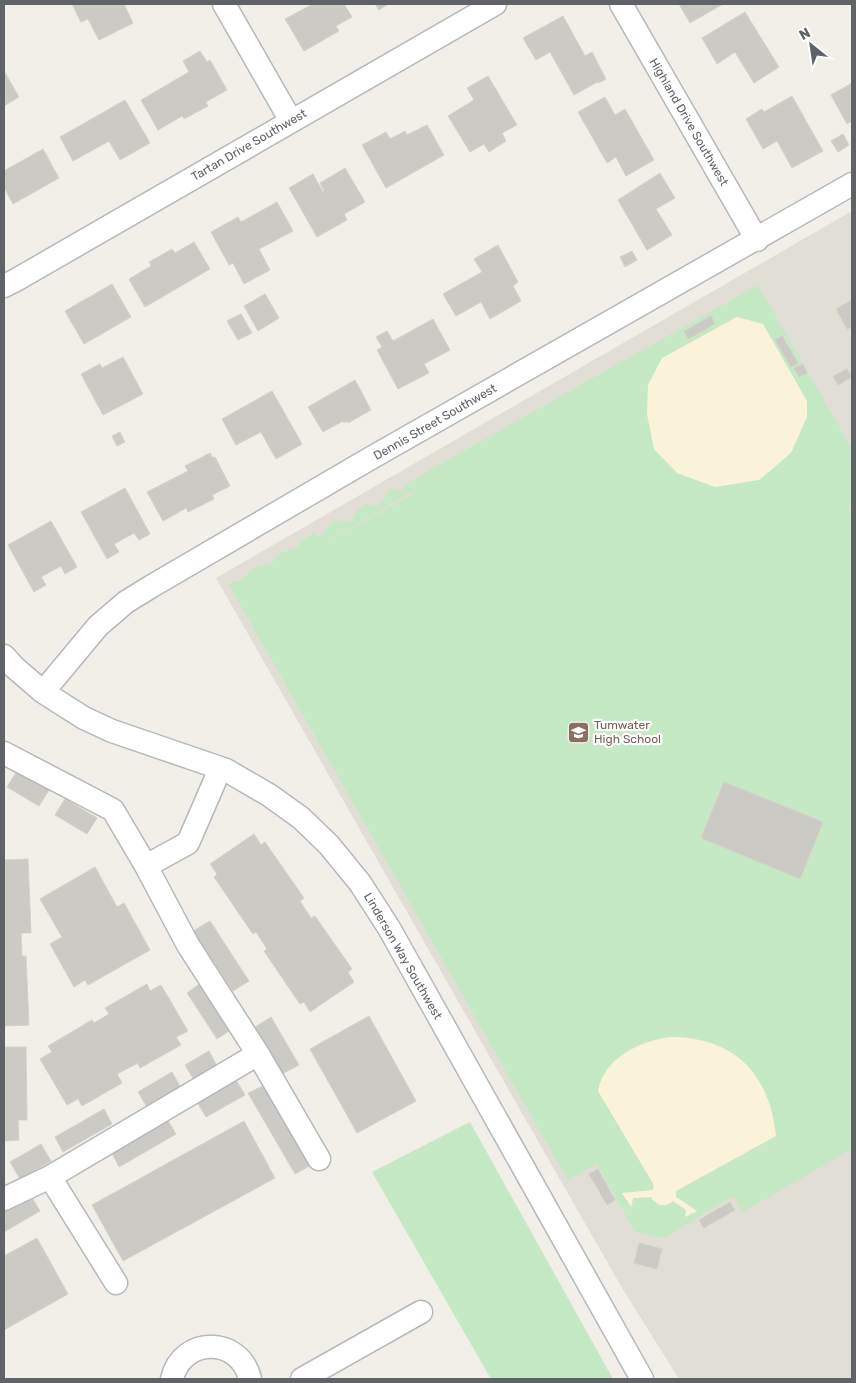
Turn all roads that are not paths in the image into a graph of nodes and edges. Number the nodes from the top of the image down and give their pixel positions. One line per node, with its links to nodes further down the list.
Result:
1 (224, 4): 4 (street)
2 (496, 4): 4 (street, Tartan Drive Southwest)
3 (622, 4): 6 (street, Highland Drive Southwest)
4 (291, 121): 7 (street, Tartan Drive Southwest)
5 (852, 184): 6 (street, Dennis Street Southwest)
6 (757, 240): 9 (street, Dennis Street Southwest)
7 (4, 286)
8 (4, 656): 9 (street, Linderson Way Southwest)
9 (43, 692): 11 (street, Linderson Way Southwest)
10 (4, 753): 12 (street)
11 (220, 769): 12 (street); 22 (street, Linderson Way Southwest)
12 (146, 866): 13 (street)
13 (258, 1054): 14 (street); 15 (street)
14 (319, 1160)
15 (50, 1177): 16 (street); 17 (street)
16 (4, 1199)
17 (116, 1283)
18 (421, 1312): 21 (street)
19 (172, 1379): 20 (street)
20 (250, 1379)
21 (302, 1379)
22 (642, 1379)

